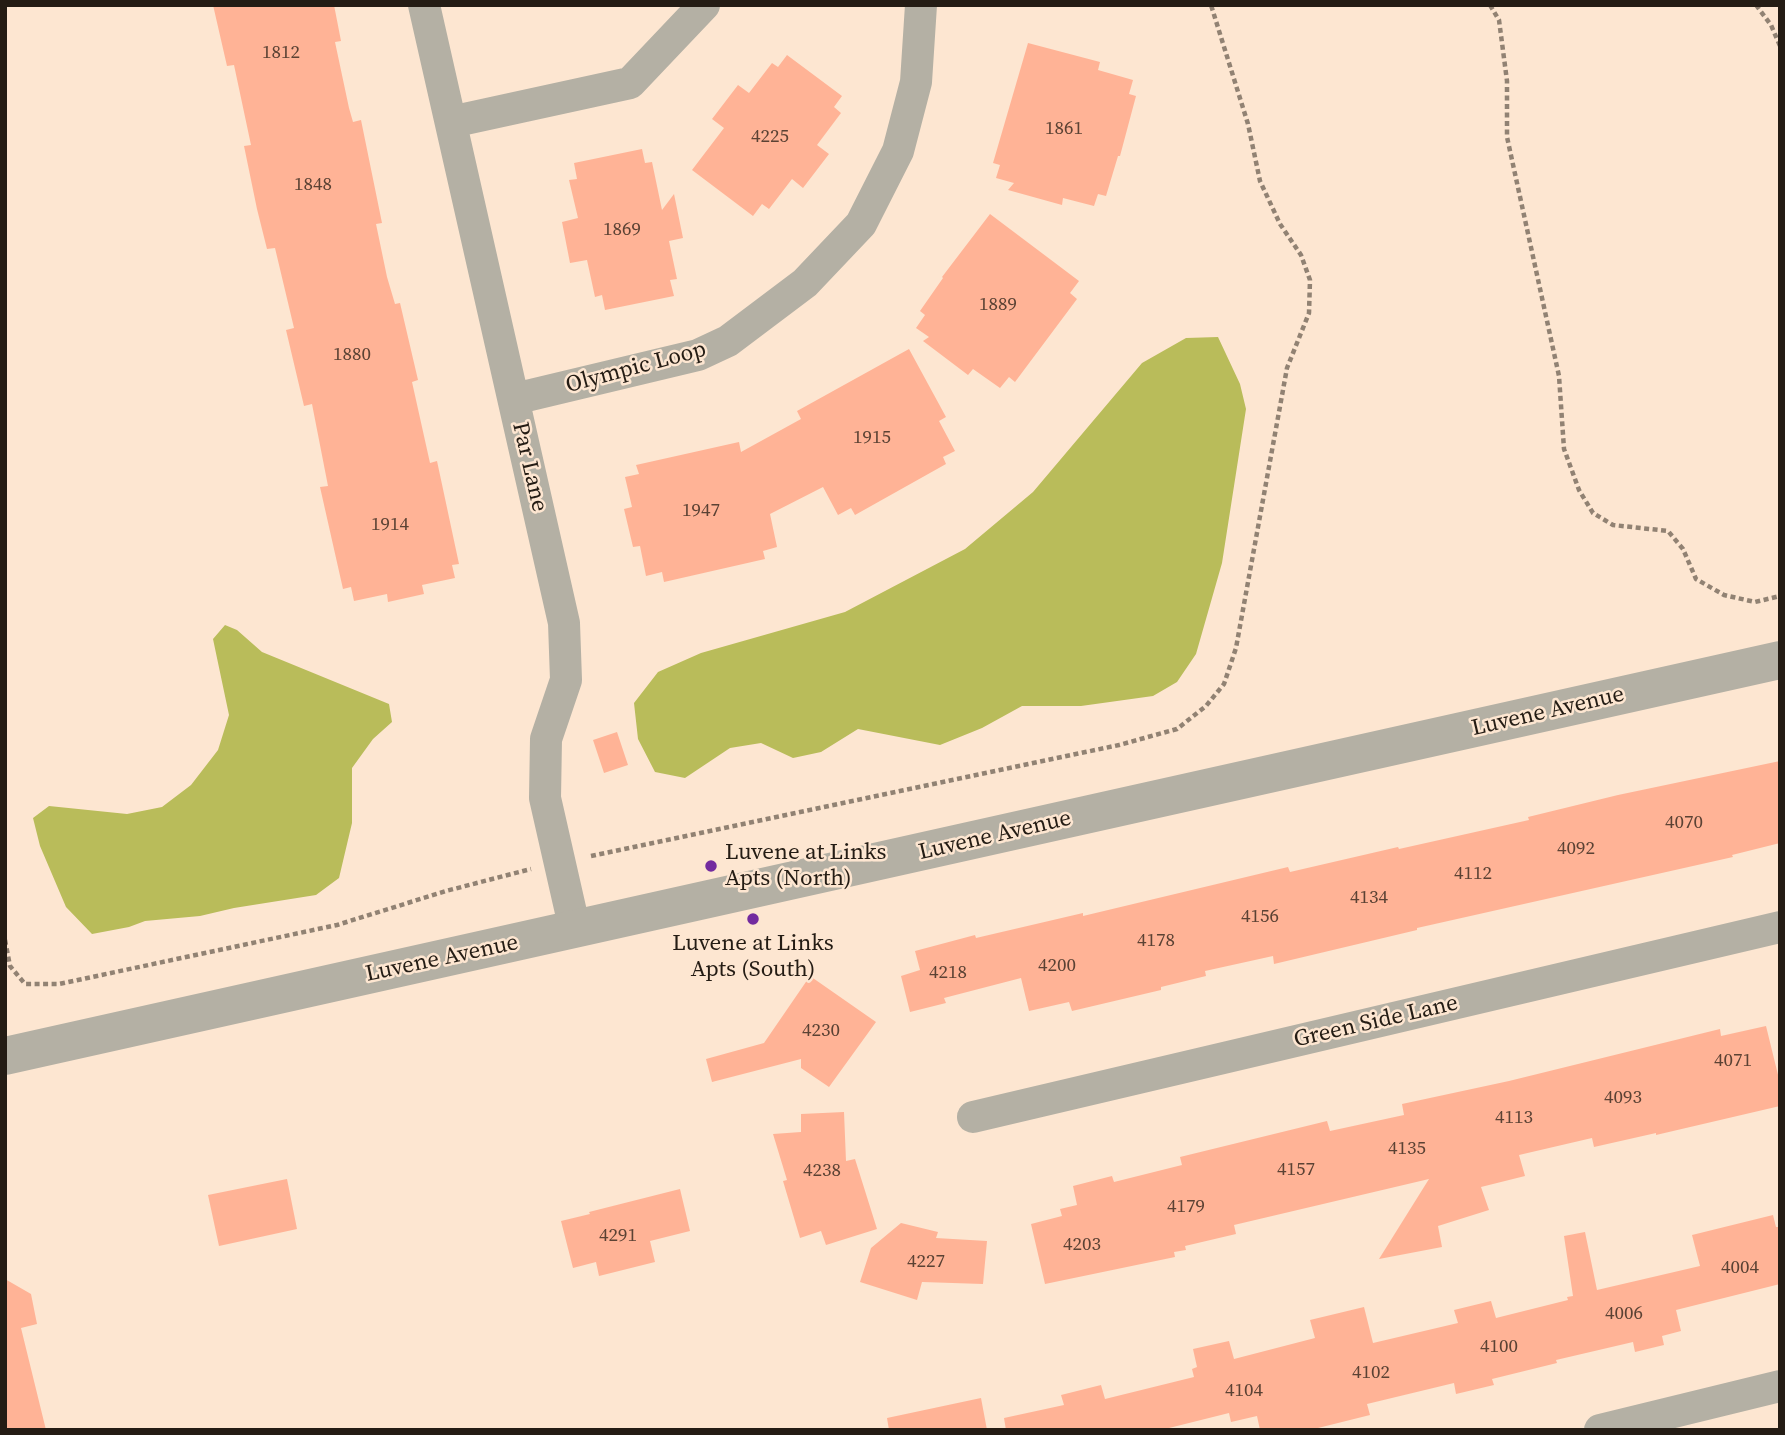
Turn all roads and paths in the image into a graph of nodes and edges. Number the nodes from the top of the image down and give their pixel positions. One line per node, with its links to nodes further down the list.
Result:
1 (424, 5): 8 (street, Par Lane)
2 (704, 5): 8 (street)
3 (921, 5): 9 (street, Olympic Loop)
4 (1212, 5): 12 (path)
5 (1490, 5): 10 (path)
6 (1756, 5): 7 (path)
7 (1780, 46)
8 (450, 122): 9 (street, Par Lane)
9 (513, 399): 12 (street, Par Lane)
10 (1780, 596)
11 (1780, 660): 14 (street, Luvene Avenue)
12 (560, 863): 14 (street, Par Lane); 15 (path)
13 (1780, 927): 17 (street, Green Side Lane)
14 (575, 930): 16 (street, Luvene Avenue)
15 (5, 940)
16 (5, 1056)
17 (973, 1117)
18 (1780, 1386): 19 (street)
19 (1600, 1430)

